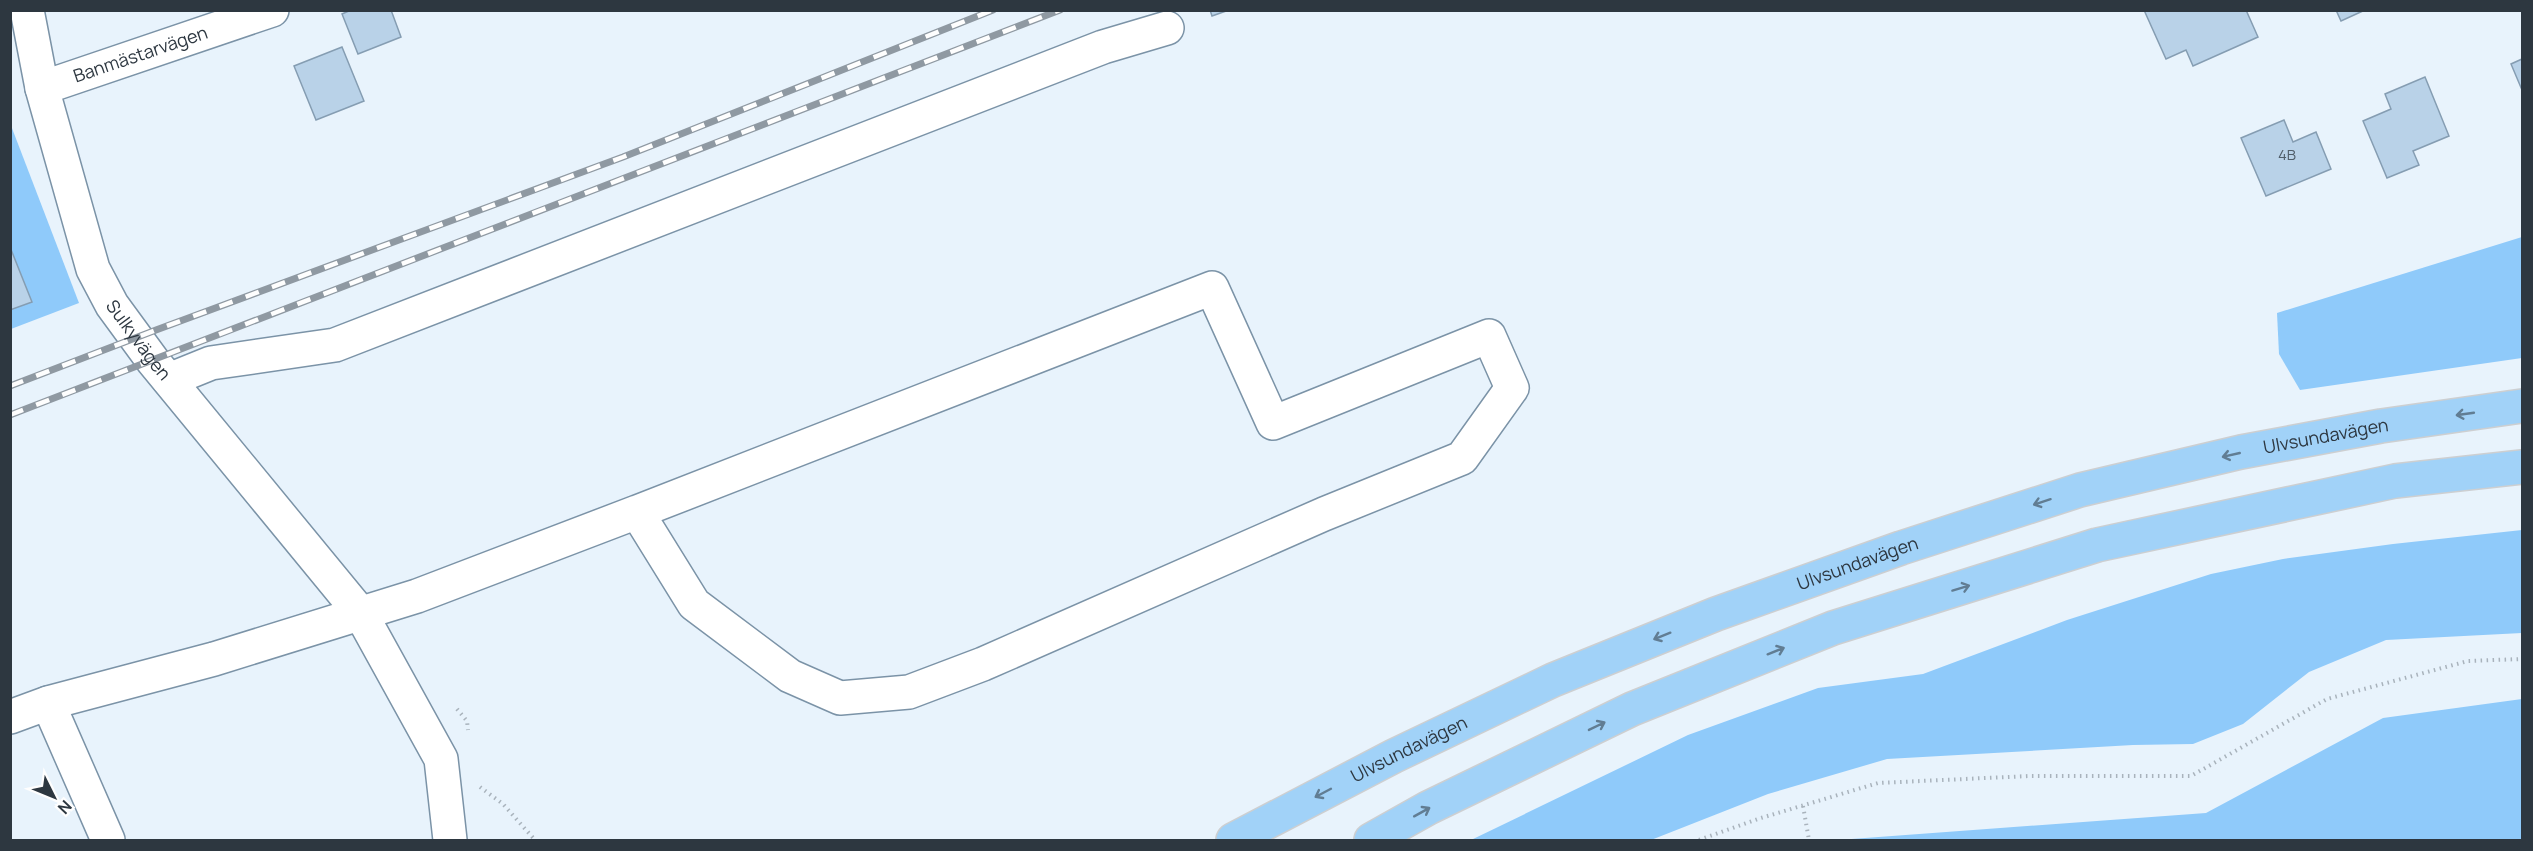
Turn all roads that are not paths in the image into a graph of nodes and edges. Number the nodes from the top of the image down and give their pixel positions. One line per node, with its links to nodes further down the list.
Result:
1 (27, 10): 4 (street, Sulkyvägen)
2 (272, 10): 4 (street, Banmästarvägen)
3 (1167, 28): 5 (street)
4 (42, 88): 5 (street, Sulkyvägen)
5 (169, 380): 9 (street, Sulkyvägen)
6 (2523, 406): 14 (main road, Ulvsundavägen, one-way to 14)
7 (2523, 467): 15 (main road, one-way to 7)
8 (637, 512): 8 (street); 9 (street)
9 (361, 614): 10 (street); 13 (street, Sulkyvägen)
10 (48, 703): 11 (street); 12 (street)
11 (10, 717)
12 (108, 840)
13 (450, 840)
14 (1233, 840)
15 (1371, 840)

